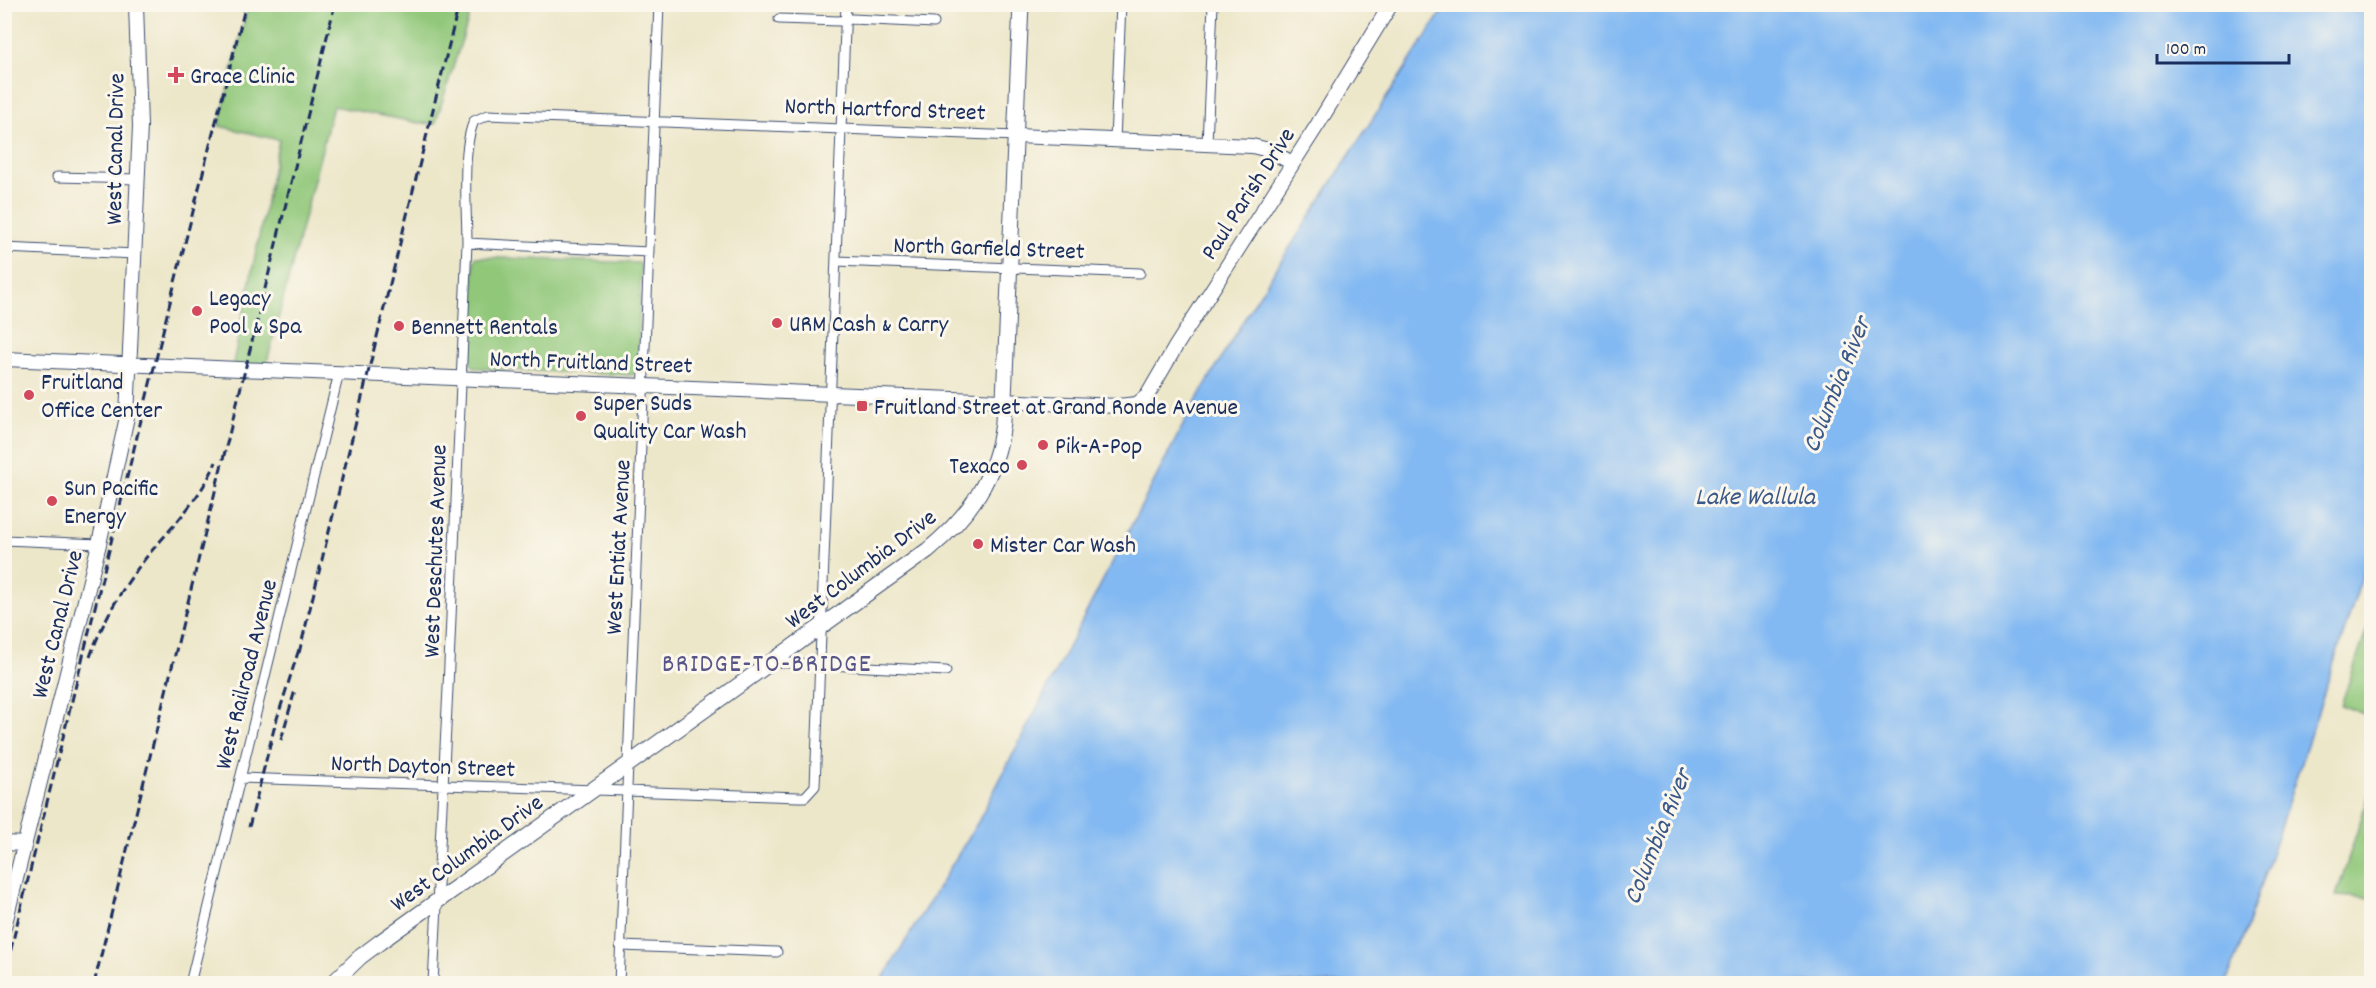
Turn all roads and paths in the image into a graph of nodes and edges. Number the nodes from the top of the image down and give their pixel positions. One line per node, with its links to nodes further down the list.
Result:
1 (136, 4): 19 (street, West Canal Drive)
2 (659, 4): 12 (street, West Entiat Avenue)
3 (846, 4): 9 (street)
4 (1021, 4): 14 (main road, West Columbia Drive)
5 (1121, 4): 15 (street)
6 (1213, 4): 16 (street)
7 (1391, 4): 17 (street, Paul Parish Drive)
8 (779, 19): 9 (street)
9 (846, 20): 10 (street); 13 (street)
10 (934, 23)
11 (474, 121): 12 (street, North Hartford Street); 20 (street, West Deschutes Avenue)
12 (654, 122): 13 (street, North Hartford Street); 22 (street, West Entiat Avenue)
13 (841, 129): 14 (street, North Hartford Street); 24 (street)
14 (1016, 136): 15 (street, North Hartford Street); 25 (main road, West Columbia Drive)
15 (1115, 141): 16 (street, North Hartford Street)
16 (1207, 144): 17 (street, North Hartford Street)
17 (1292, 163): 34 (street, Paul Parish Drive)
18 (57, 177): 19 (street)
19 (138, 179): 23 (street, West Canal Drive)
20 (466, 243): 22 (street); 30 (street, West Deschutes Avenue)
21 (4, 248): 23 (street)
22 (649, 252): 31 (street, West Entiat Avenue)
23 (135, 254): 28 (street, West Canal Drive)
24 (836, 261): 25 (street, North Garfield Street); 32 (street)
25 (1010, 267): 26 (street, North Garfield Street); 33 (main road, West Columbia Drive)
26 (1140, 273)
27 (4, 359): 28 (street, North Fruitland Street)
28 (130, 364): 29 (street, North Fruitland Street); 36 (street, West Canal Drive)
29 (339, 373): 30 (street, North Fruitland Street); 42 (street, West Railroad Avenue)
30 (461, 378): 31 (street, North Fruitland Street); 43 (street, West Deschutes Avenue)
31 (644, 386): 32 (street, North Fruitland Street); 41 (street, West Entiat Avenue)
32 (831, 393): 33 (street, North Fruitland Street); 37 (street)
33 (1004, 400): 34 (street, North Fruitland Street); 37 (main road, West Columbia Drive)
34 (1139, 403)
35 (4, 540): 36 (street)
36 (99, 544): 47 (street, West Canal Drive)
37 (821, 627): 38 (main road, West Columbia Drive); 39 (street)
38 (771, 662): 39 (street); 41 (main road, West Columbia Drive)
39 (820, 665): 40 (street); 45 (street, North Dayton Street)
40 (946, 671)
41 (628, 764): 44 (main road, West Columbia Drive); 45 (street, West Entiat Avenue)
42 (240, 778): 43 (street, North Dayton Street); 53 (street, West Railroad Avenue)
43 (443, 784): 44 (street, North Dayton Street); 48 (street, West Deschutes Avenue)
44 (591, 791): 45 (street, North Dayton Street); 48 (main road, West Columbia Drive)
45 (626, 793): 50 (street, West Entiat Avenue)
46 (4, 843): 47 (street)
47 (25, 844): 49 (street, West Canal Drive)
48 (437, 901): 52 (main road, West Columbia Drive); 55 (street, West Deschutes Avenue)
49 (4, 927)
50 (621, 946): 51 (street); 56 (street, West Entiat Avenue)
51 (777, 952)
52 (337, 979): 54 (street)
53 (190, 984)
54 (325, 984)
55 (433, 984)
56 (619, 984)

